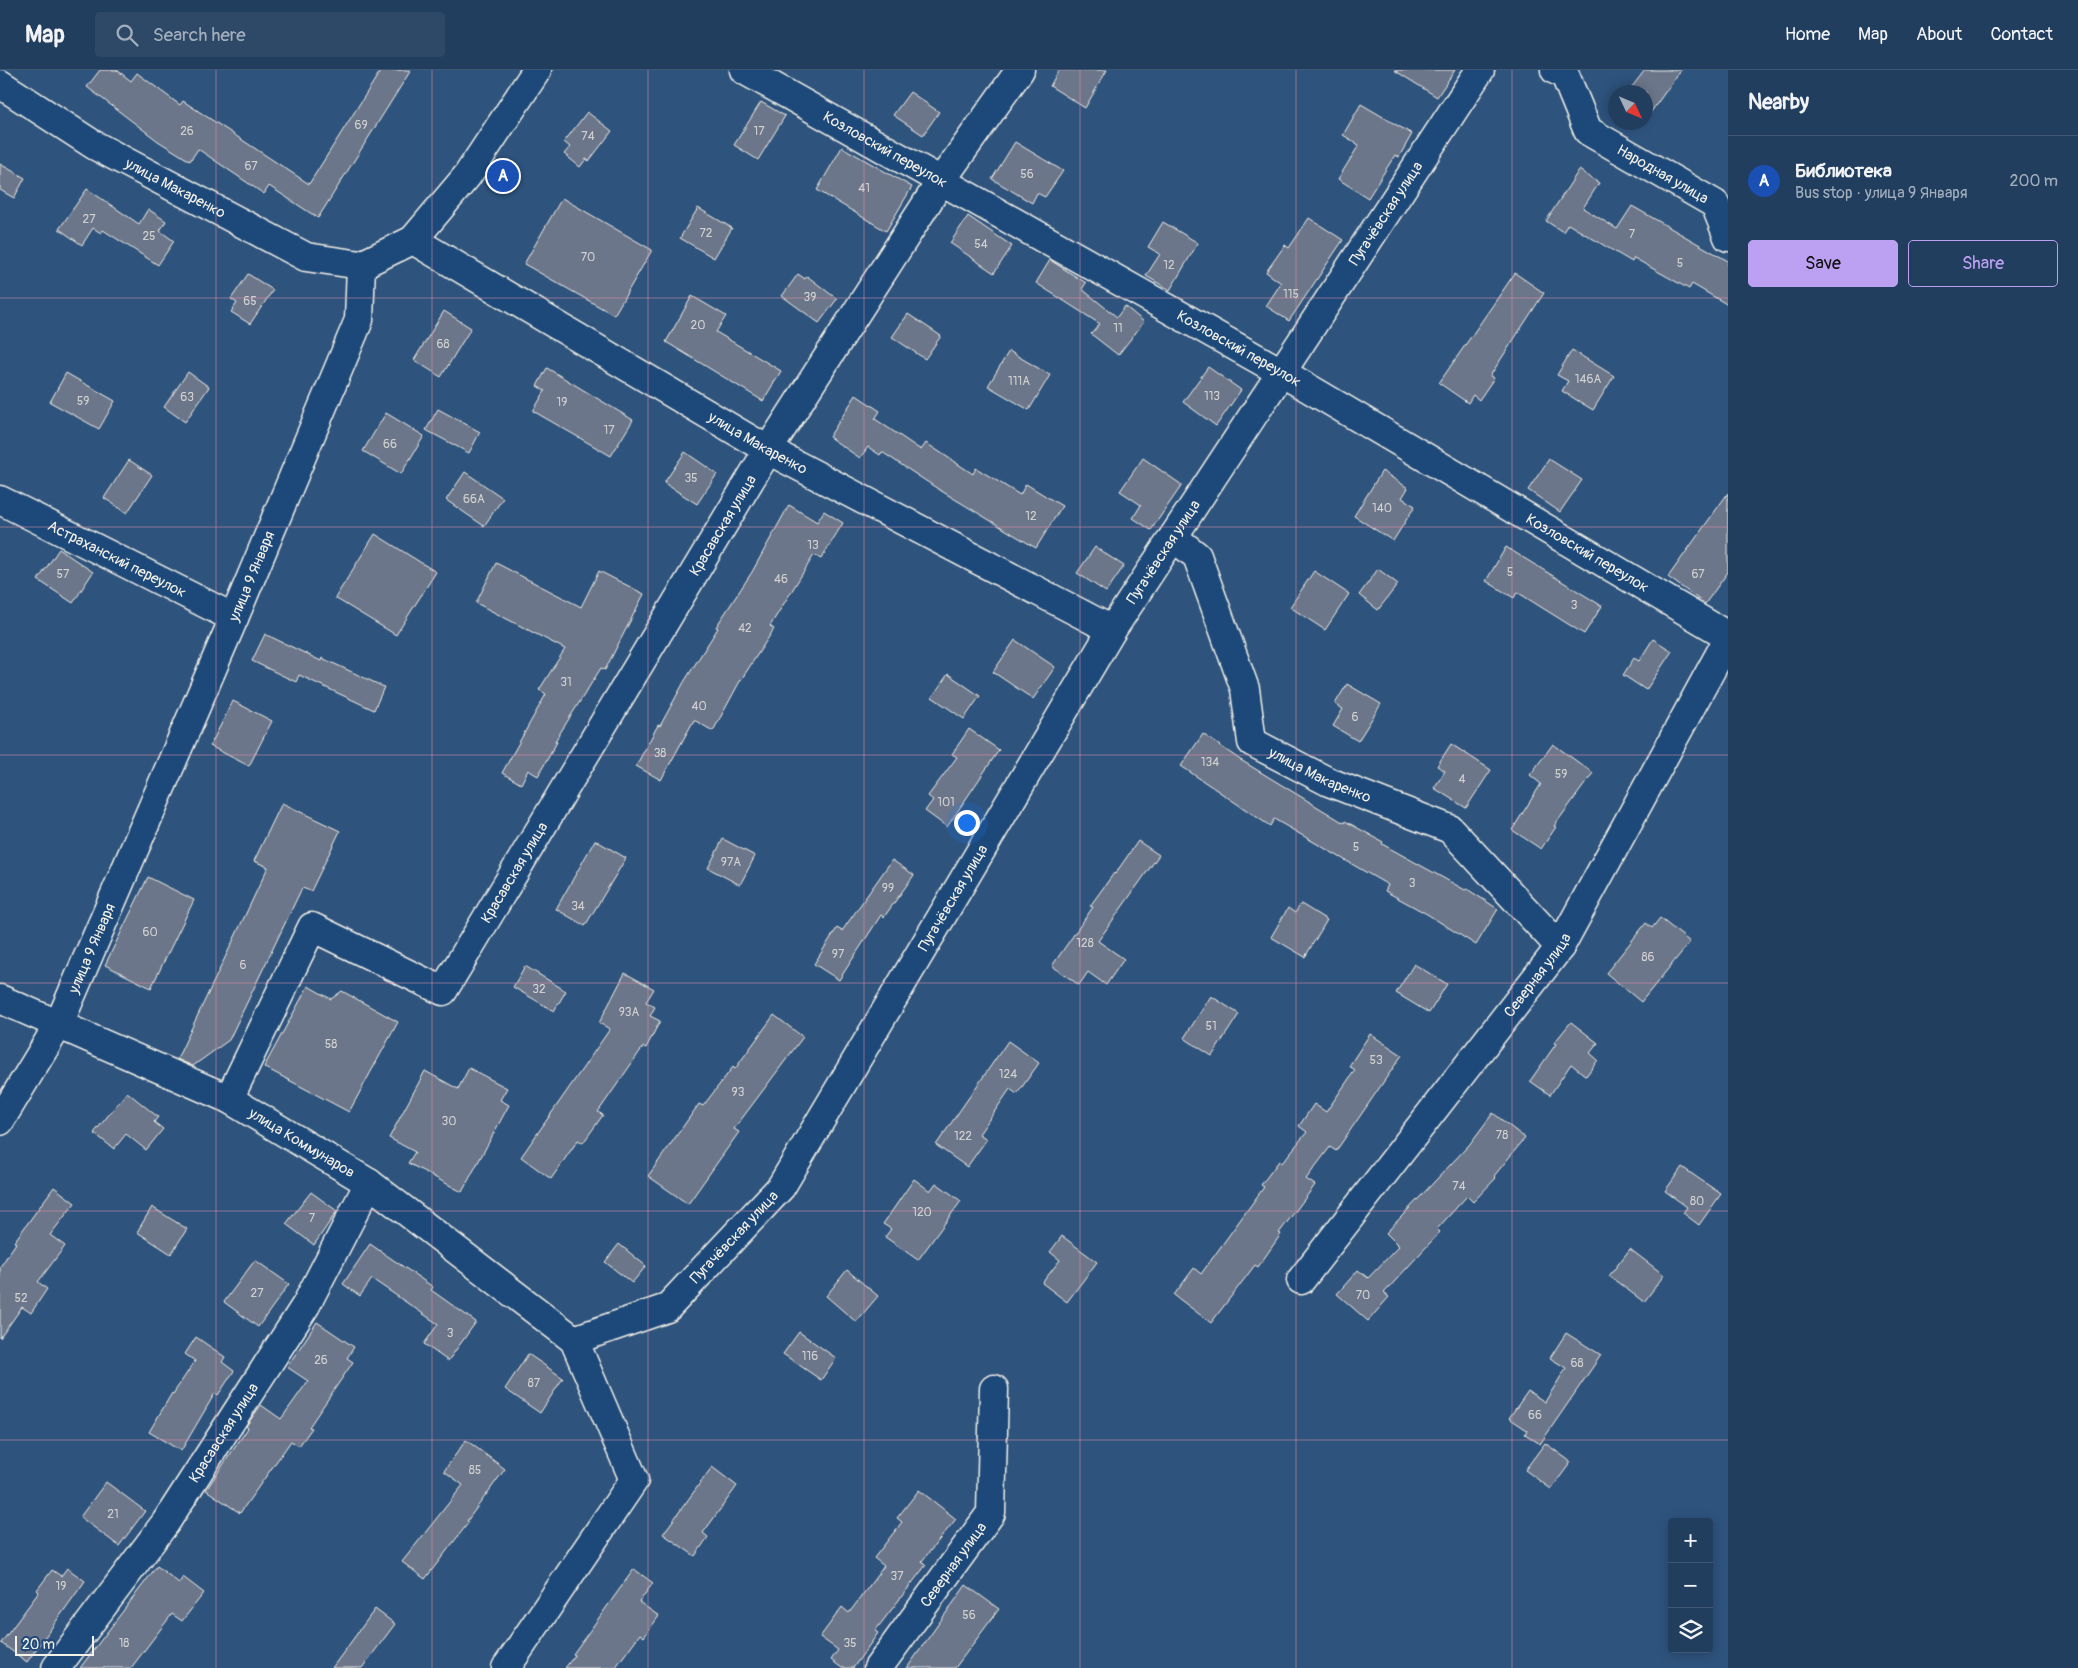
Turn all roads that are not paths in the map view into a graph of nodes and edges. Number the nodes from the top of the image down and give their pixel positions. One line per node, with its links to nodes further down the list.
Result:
1 (537, 70): 9 (street)
2 (744, 70): 7 (street, Козловский переулок)
3 (1020, 70): 7 (street, Красавская улица)
4 (1480, 70): 11 (street, Пугачёвская улица)
5 (1555, 70): 8 (street, Народная улица)
6 (0, 84): 10 (street, улица Макаренко)
7 (941, 181): 11 (street, Козловский переулок); 12 (street, Красавская улица)
8 (1728, 237)
9 (413, 240): 10 (street); 12 (street, улица Макаренко)
10 (361, 265): 15 (street, улица 9 Января)
11 (1282, 372): 14 (street, Пугачёвская улица); 17 (street, Козловский переулок)
12 (768, 450): 16 (street, улица Макаренко); 21 (street, Красавская улица)
13 (0, 500): 15 (street, Астраханский переулок)
14 (1173, 538): 16 (street, Пугачёвская улица); 18 (street, улица Макаренко)
15 (234, 618): 20 (street, улица 9 Января)
16 (1112, 630): 25 (street, Пугачёвская улица)
17 (1728, 638): 18 (street, Северная улица)
18 (1560, 947): 24 (street, Северная улица)
19 (0, 999): 20 (street, улица Коммунаров)
20 (59, 1024): 21 (street, улица Коммунаров); 22 (street, улица 9 Января)
21 (229, 1099): 23 (street, улица Коммунаров)
22 (0, 1121)
23 (369, 1183): 25 (street, улица Коммунаров); 27 (street, Красавская улица)
24 (1301, 1280)
25 (574, 1340): 28 (street)
26 (994, 1389): 29 (street, Северная улица)
27 (56, 1668)
28 (506, 1668)
29 (878, 1668)

